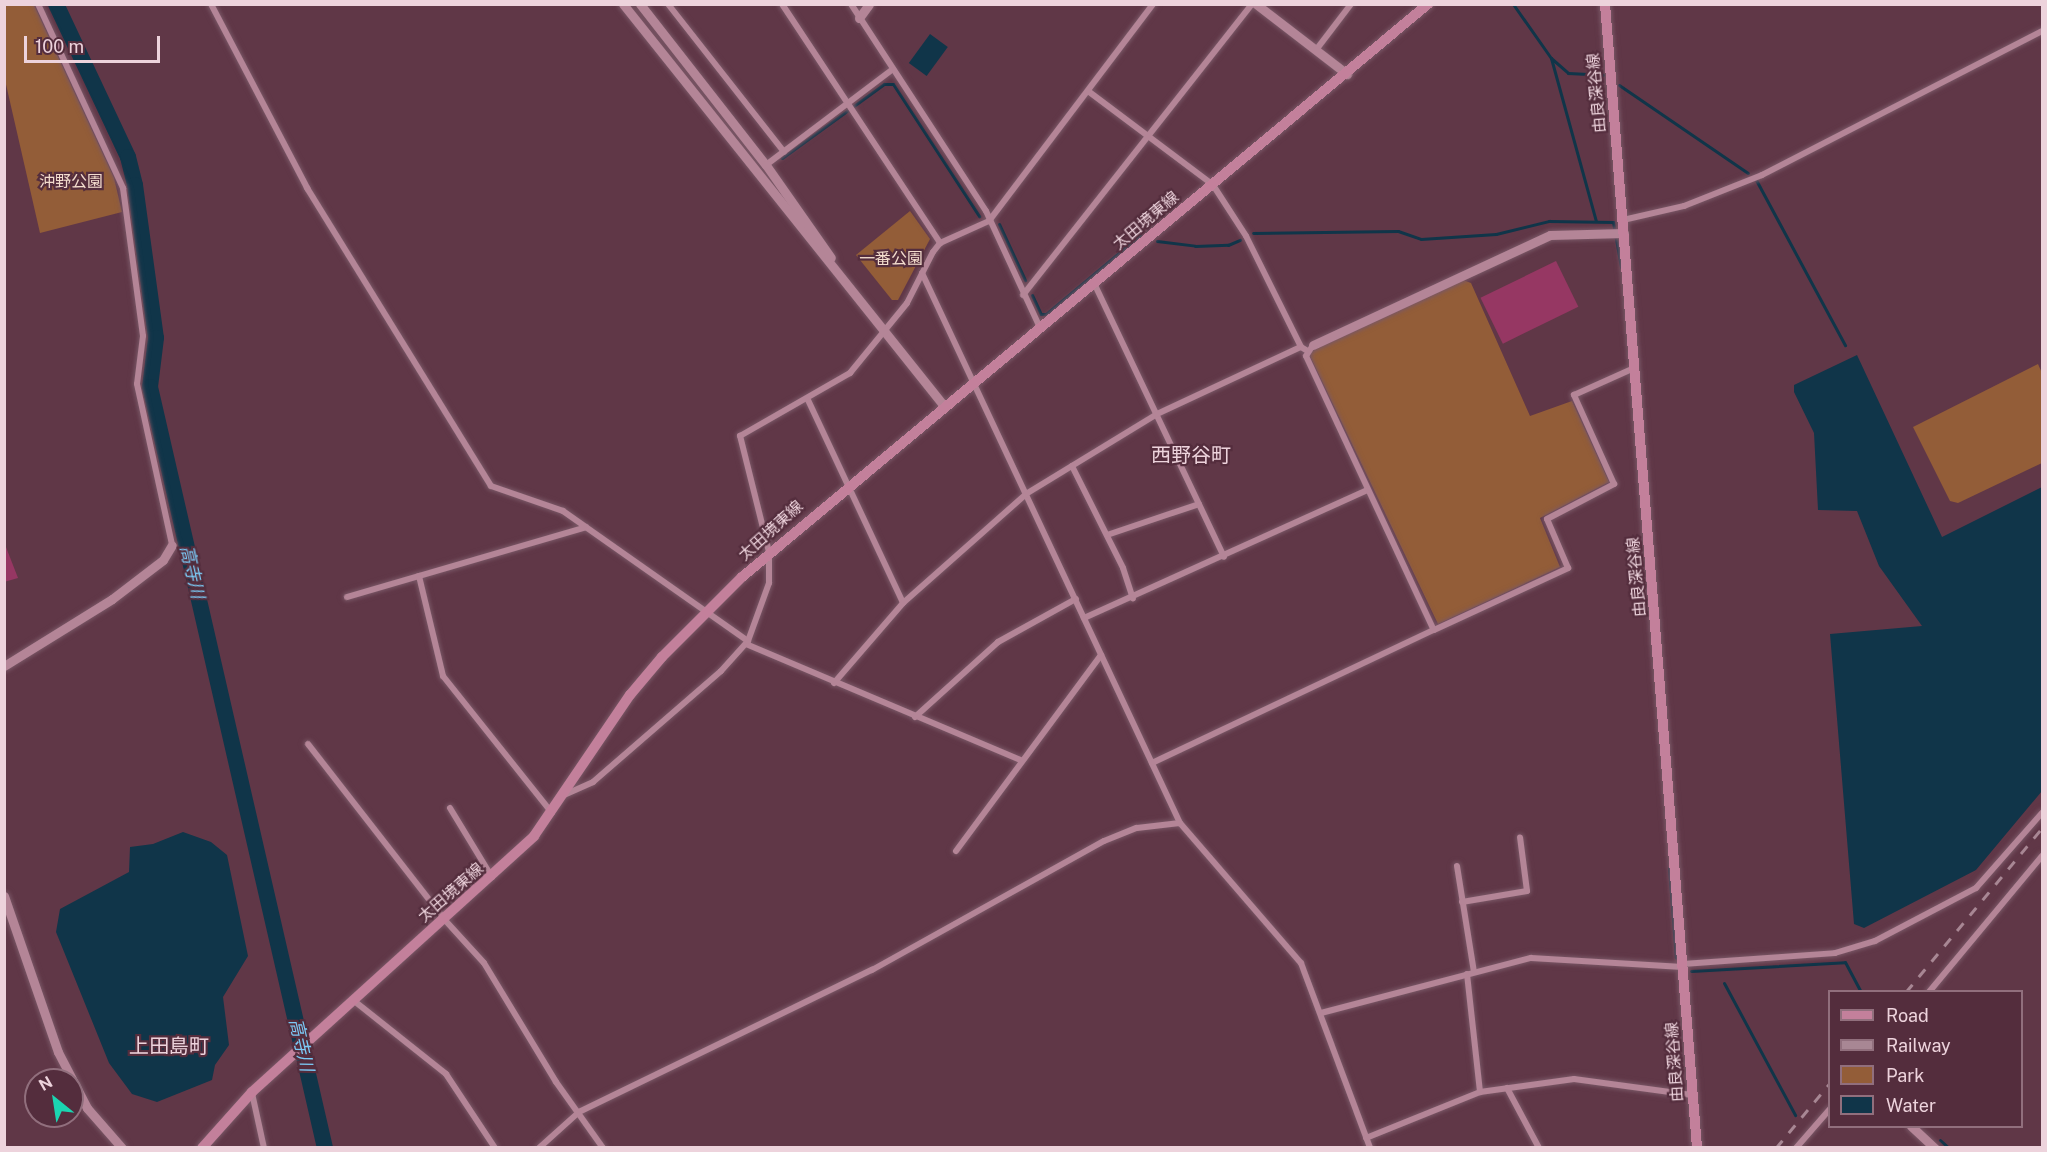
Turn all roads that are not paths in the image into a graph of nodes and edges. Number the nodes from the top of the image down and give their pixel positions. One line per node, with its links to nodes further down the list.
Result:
1 (38, 4): 47 (street)
2 (210, 4): 45 (street)
3 (623, 4): 33 (street)
4 (668, 4): 22 (street)
5 (782, 4): 20 (street)
6 (851, 4): 14 (street)
7 (869, 4): 14 (street)
8 (1153, 4): 19 (street)
9 (1254, 4): 16 (street); 21 (street)
10 (1351, 4): 16 (street)
11 (1428, 4): 18 (main road, 太田境東線)
12 (1605, 4): 25 (main road, 由良深谷線)
13 (642, 5): 23 (street)
14 (859, 18): 17 (street)
15 (2043, 31): 25 (street)
16 (1316, 50): 18 (street)
17 (892, 69): 20 (street); 26 (street)
18 (1347, 74): 24 (main road, 太田境東線)
19 (1088, 91): 21 (street); 26 (street)
20 (847, 104): 22 (street); 28 (street)
21 (1151, 138): 24 (street); 31 (street)
22 (784, 152): 23 (street)
23 (766, 165): 33 (street)
24 (1213, 184): 30 (main road, 太田境東線); 34 (street)
25 (1623, 220): 27 (main road, 由良深谷線)
26 (989, 221): 28 (street); 31 (street)
27 (1624, 233): 34 (street); 35 (main road, 由良深谷線)
28 (940, 243): 29 (street)
29 (922, 273): 33 (street); 36 (street)
30 (1094, 283): 32 (main road, 太田境東線); 39 (street)
31 (1023, 295): 32 (street)
32 (1040, 328): 36 (main road, 太田境東線)
33 (882, 330): 37 (street); 38 (street)
34 (1307, 347): 39 (street); 42 (street)
35 (1635, 368): 57 (street); 79 (main road, 由良深谷線)
36 (974, 382): 38 (main road, 太田境東線); 43 (street)
37 (808, 400): 41 (street); 48 (street)
38 (944, 406): 41 (main road, 太田境東線)
39 (1157, 414): 40 (street); 44 (street)
40 (1072, 466): 43 (street); 46 (street)
41 (848, 485): 48 (main road, 太田境東線); 54 (street)
42 (1367, 490): 49 (street); 57 (street)
43 (1026, 494): 53 (street); 54 (street)
44 (1198, 504): 46 (street); 49 (street)
45 (586, 527): 50 (street); 55 (street)
46 (1107, 535): 52 (street)
47 (172, 545): 60 (street)
48 (769, 552): 55 (main road, 太田境東線); 58 (street)
49 (1224, 557): 52 (street)
50 (419, 576): 51 (street); 69 (street)
51 (347, 597)
52 (1133, 598): 56 (street)
53 (1076, 599): 56 (street); 62 (street)
54 (903, 603): 61 (street)
55 (705, 613): 58 (street); 66 (main road, 太田境東線)
56 (1084, 618): 59 (street)
57 (1434, 630): 65 (street)
58 (747, 643): 61 (street); 66 (street)
59 (1101, 655): 64 (street); 65 (street)
60 (4, 666)
61 (834, 683): 62 (street)
62 (915, 717): 64 (street)
63 (308, 744): 78 (street)
64 (1020, 760): 72 (street)
65 (1152, 763): 70 (street)
66 (564, 795): 69 (main road, 太田境東線)
67 (450, 808): 75 (street)
68 (2043, 813): 79 (street)
69 (553, 814): 75 (main road, 太田境東線)
70 (1180, 824): 83 (street); 89 (street)
71 (1520, 837): 77 (street)
72 (956, 851)
73 (2043, 856): 81 (street)
74 (1457, 866): 77 (street)
75 (493, 877): 78 (main road, 太田境東線)
76 (4, 897): 92 (street)
77 (1462, 902): 80 (street)
78 (444, 919): 82 (main road, 太田境東線); 89 (street)
79 (1683, 965): 80 (street); 87 (main road, 由良深谷線)
80 (1470, 973): 83 (street); 86 (street)
81 (1931, 990)
82 (353, 1000): 85 (main road, 太田境東線); 95 (street)
83 (1321, 1013): 91 (street)
84 (1507, 1088): 86 (street); 87 (street); 99 (street)
85 (252, 1092): 93 (main road, 太田境東線); 94 (street)
86 (1480, 1092): 91 (street)
87 (1692, 1095): 100 (main road, 由良深谷線)
88 (1828, 1111): 101 (street)
89 (579, 1112): 96 (street); 97 (street)
90 (1913, 1128): 102 (street)
91 (1366, 1138): 98 (street)
92 (116, 1145)
93 (202, 1148)
94 (264, 1148)
95 (495, 1148)
96 (539, 1148)
97 (603, 1148)
98 (1370, 1148)
99 (1539, 1148)
100 (1697, 1148)
101 (1796, 1148)
102 (1935, 1148)

